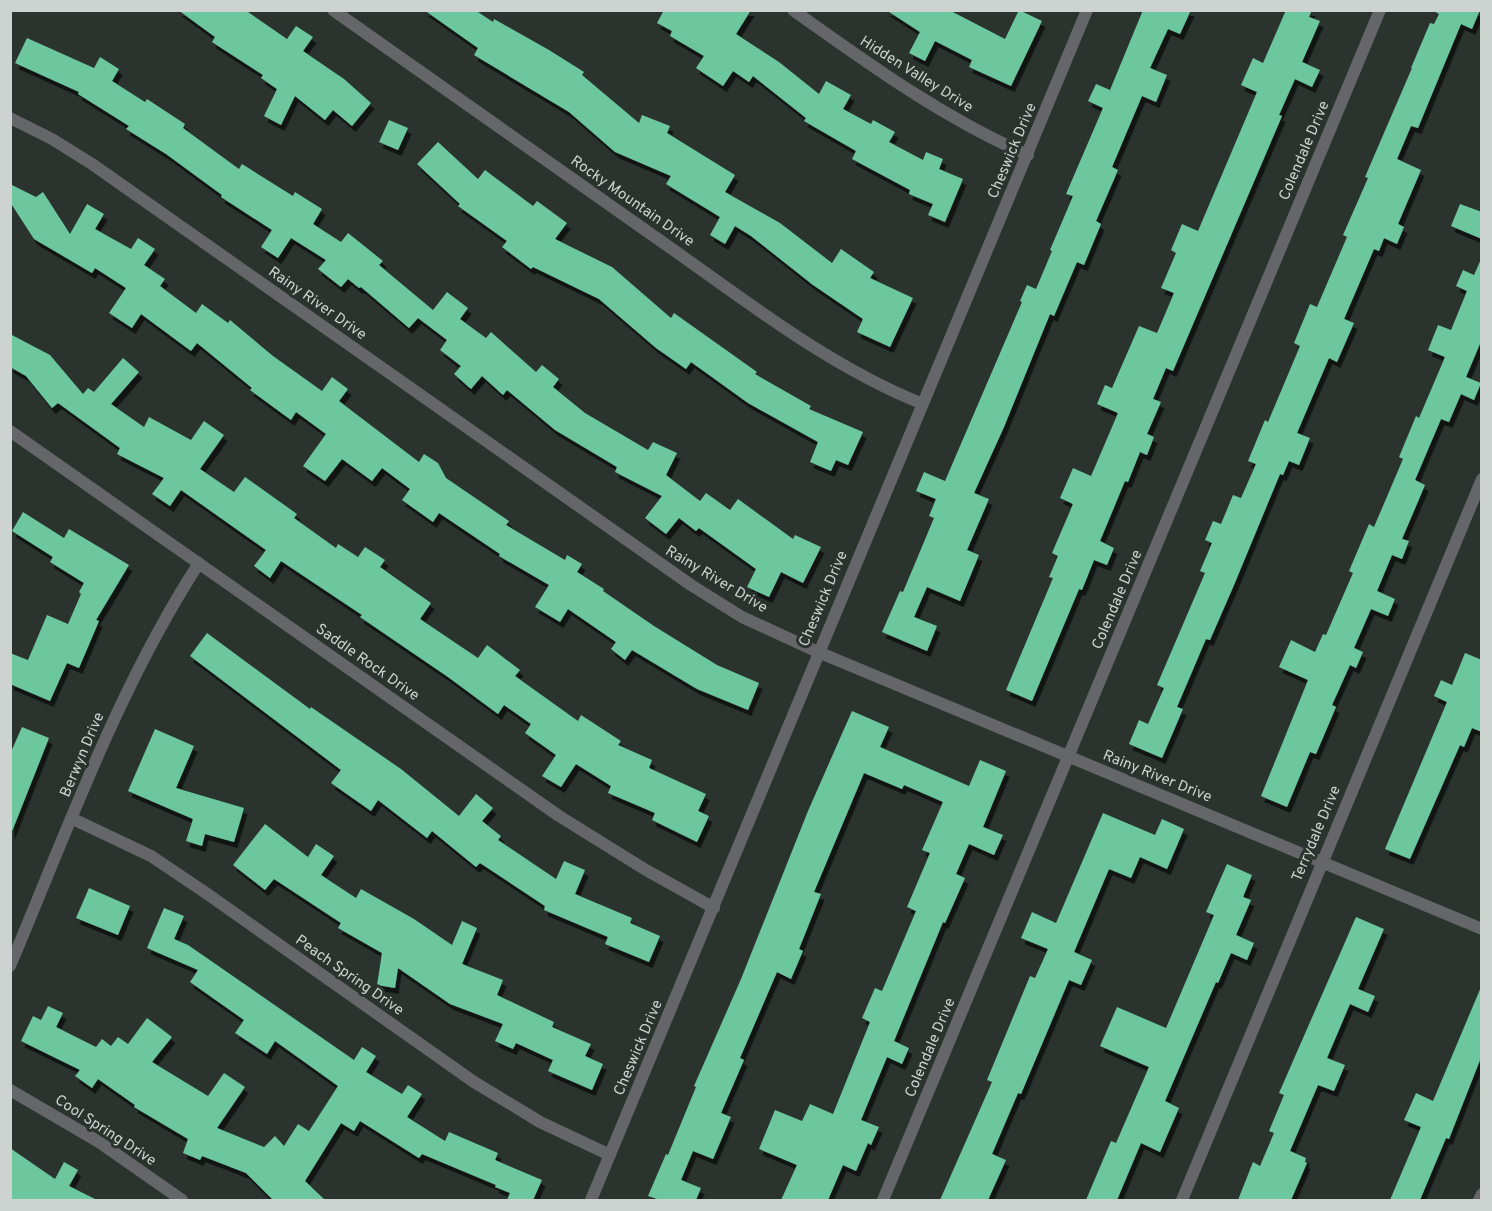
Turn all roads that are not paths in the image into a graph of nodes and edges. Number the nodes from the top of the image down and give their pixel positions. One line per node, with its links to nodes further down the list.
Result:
1 (333, 10): 7 (street, Rocky Mountain Drive)
2 (793, 10): 6 (street, Hidden Valley Drive)
3 (1087, 10): 6 (street, Cheswick Drive)
4 (1380, 10): 12 (street, Colendale Drive)
5 (10, 118): 11 (street, Rainy River Drive)
6 (1028, 155): 7 (street, Cheswick Drive)
7 (923, 404): 11 (street, Cheswick Drive)
8 (10, 431): 10 (street, Saddle Rock Drive)
9 (1482, 479): 14 (street, Terrydale Drive)
10 (199, 563): 13 (street, Berwyn Drive); 15 (street, Saddle Rock Drive)
11 (818, 652): 12 (street, Rainy River Drive); 15 (street, Cheswick Drive)
12 (1069, 756): 14 (street, Rainy River Drive); 23 (street, Colendale Drive)
13 (73, 819): 17 (street, Berwyn Drive); 19 (street, Peach Spring Drive)
14 (1322, 861): 16 (street, Rainy River Drive); 24 (street, Terrydale Drive)
15 (714, 908): 19 (street, Cheswick Drive)
16 (1482, 929)
17 (10, 966)
18 (10, 1090): 21 (street, Cool Spring Drive)
19 (610, 1155): 22 (street, Cheswick Drive)
20 (1482, 1194): 25 (street)
21 (182, 1200)
22 (591, 1200)
23 (883, 1200)
24 (1182, 1200)
25 (1479, 1200)

